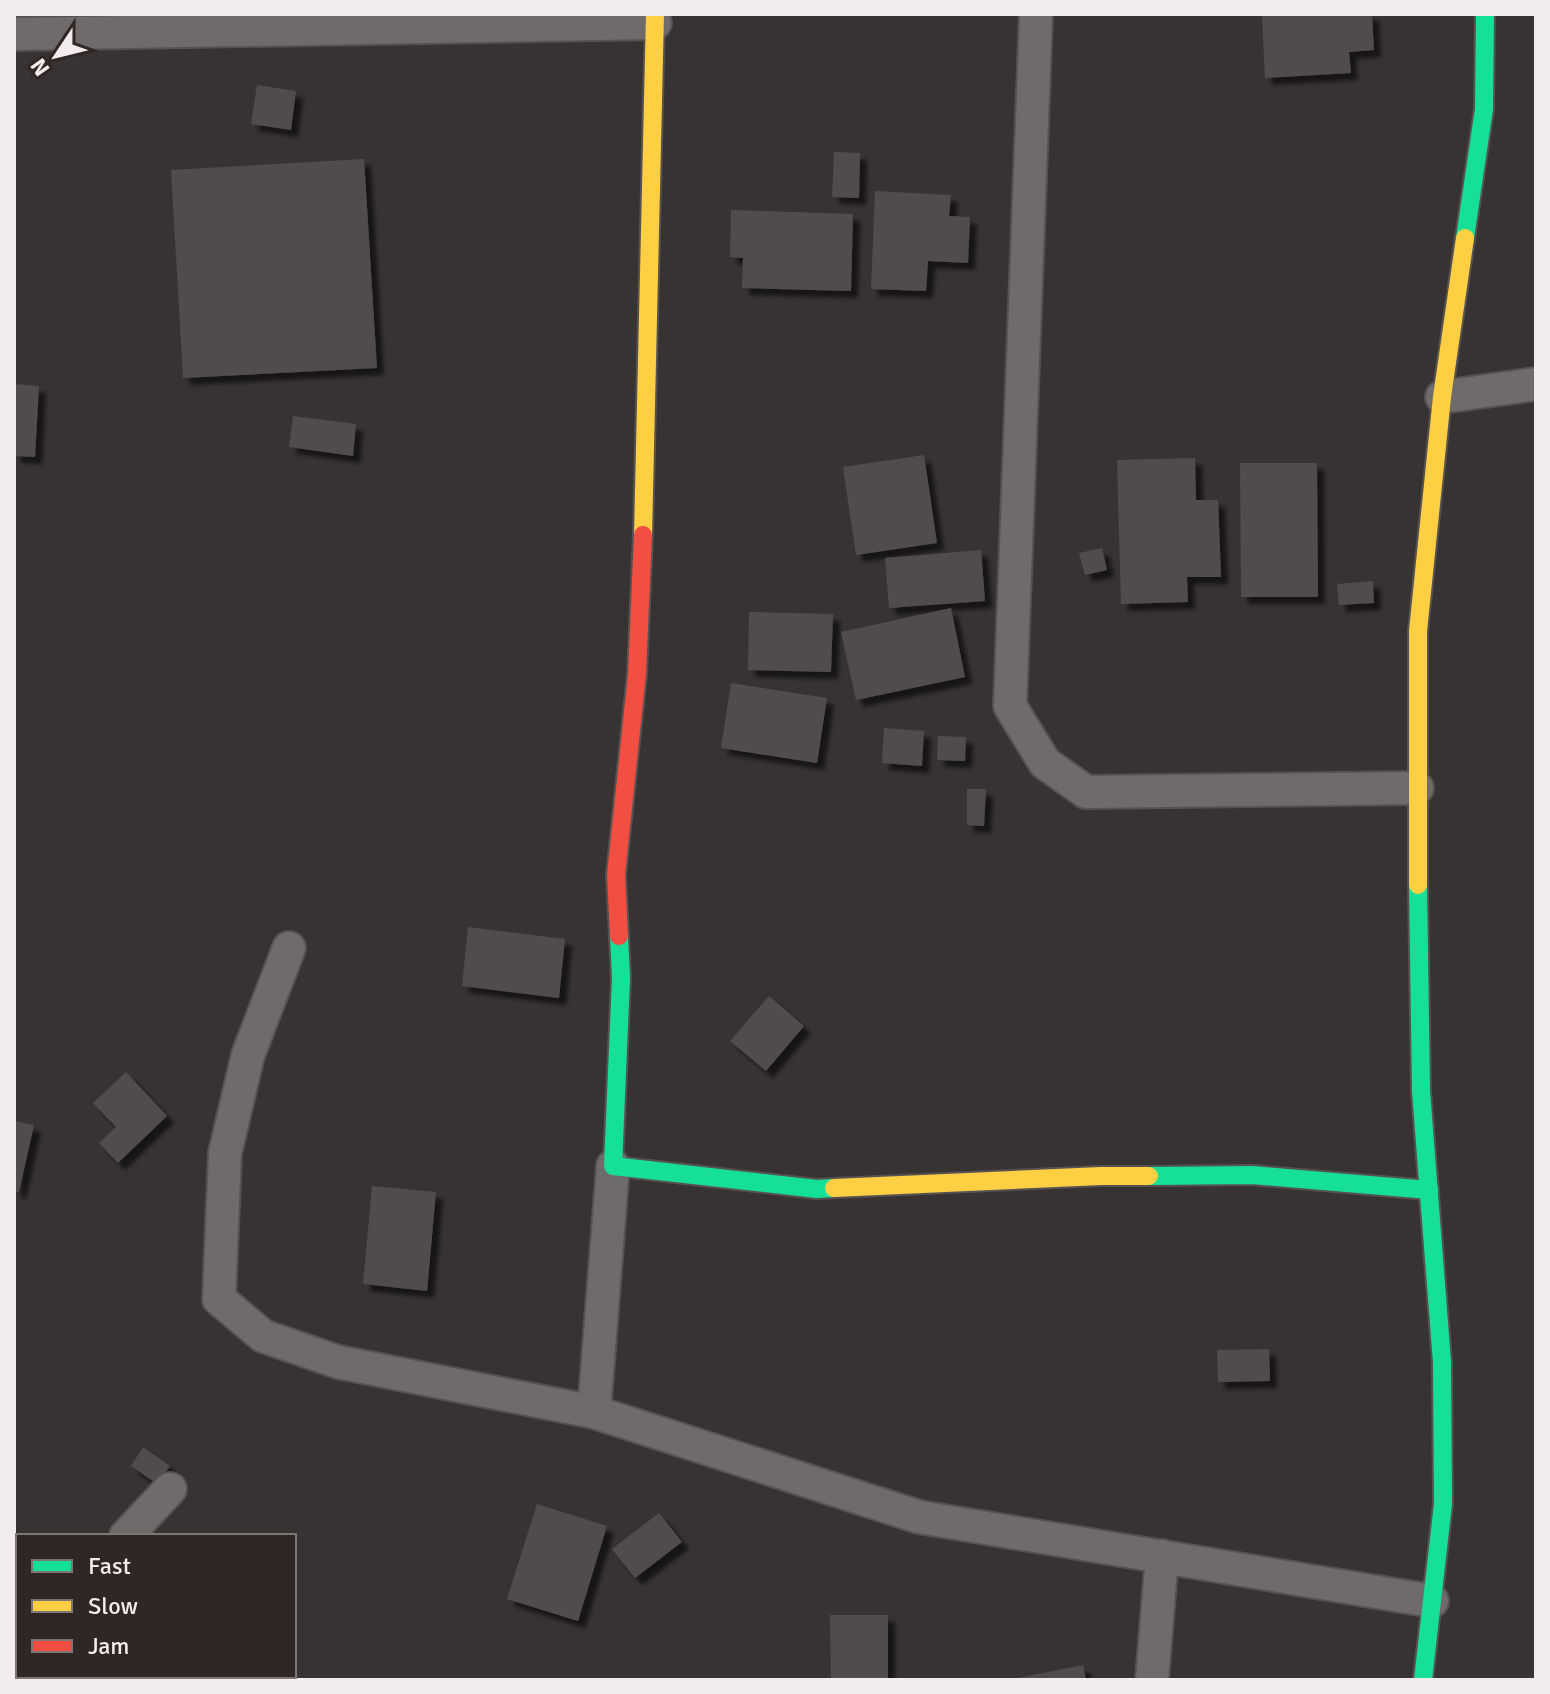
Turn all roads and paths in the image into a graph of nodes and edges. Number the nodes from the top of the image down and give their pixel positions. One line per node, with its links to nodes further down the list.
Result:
1 (1036, 14): 7 (street)
2 (1485, 14): 6 (street)
3 (655, 18): 4 (street); 9 (street)
4 (14, 34)
5 (1536, 384): 6 (street)
6 (1442, 397): 7 (street)
7 (1417, 788): 10 (street)
8 (289, 948): 11 (street)
9 (613, 1166): 10 (street); 11 (street)
10 (1429, 1190): 15 (street)
11 (594, 1412): 14 (street)
12 (170, 1489): 13 (street)
13 (128, 1534)
14 (1162, 1556): 15 (street); 16 (street)
15 (1432, 1601): 17 (street)
16 (1152, 1680)
17 (1423, 1680)

